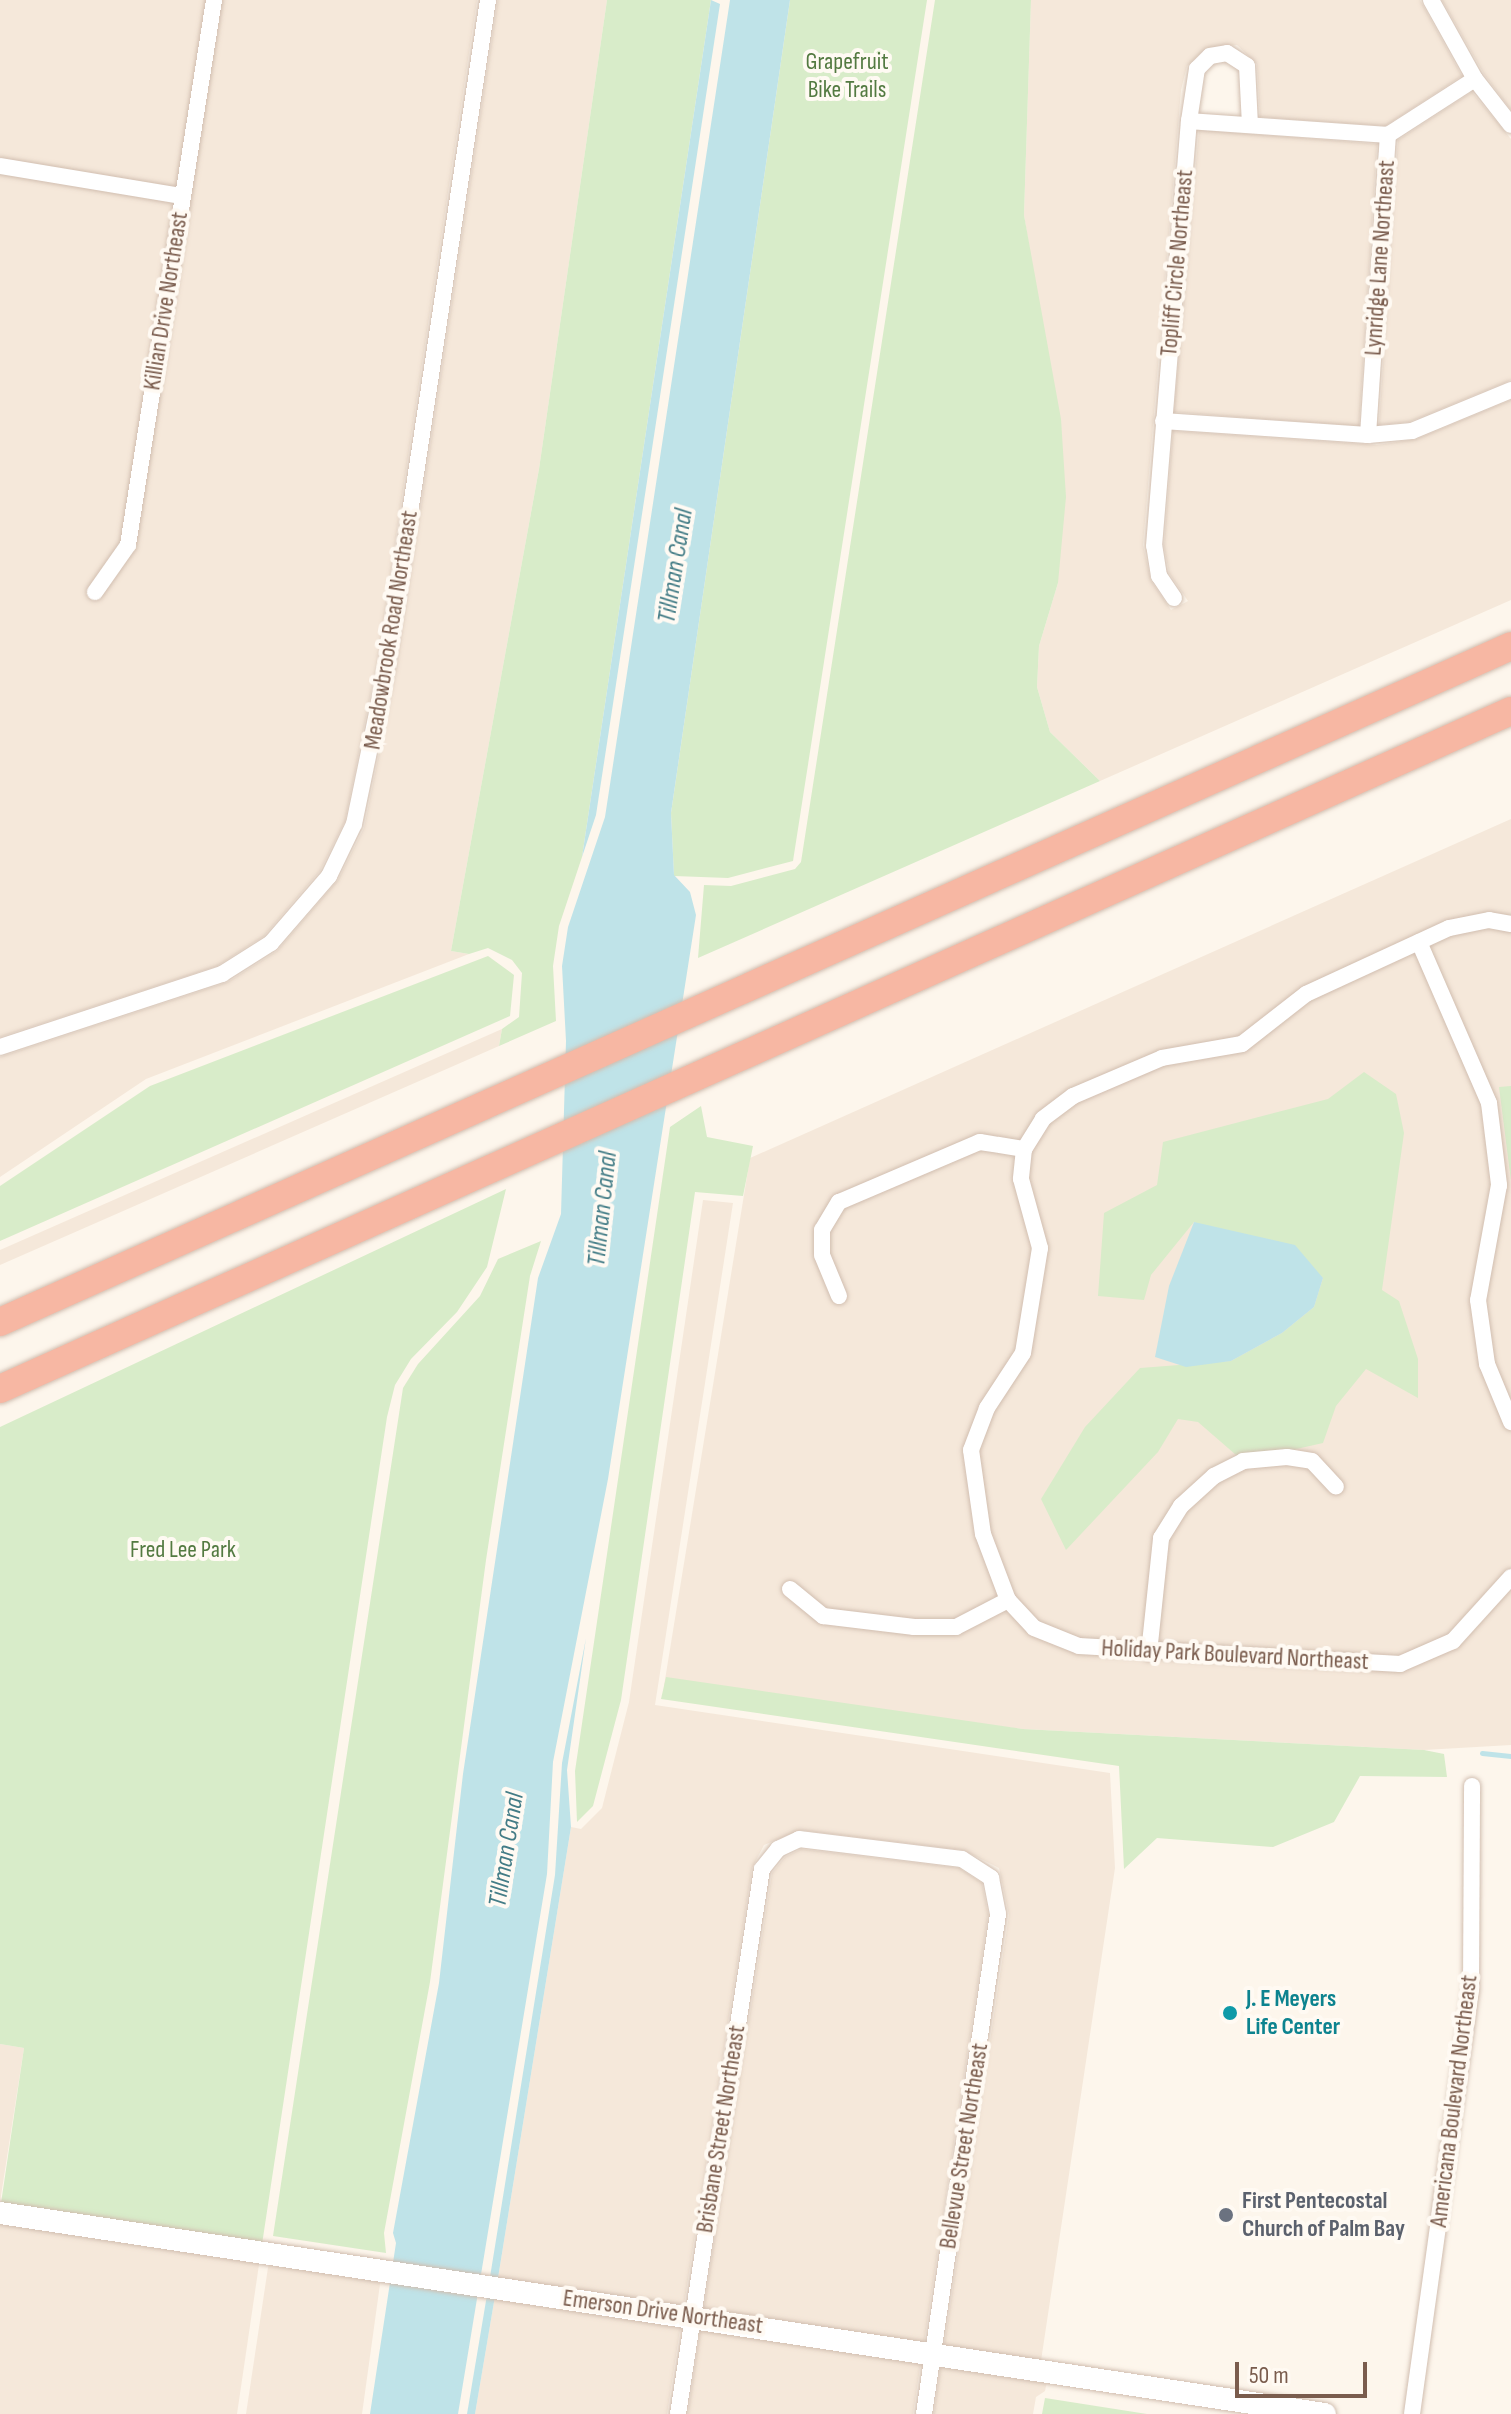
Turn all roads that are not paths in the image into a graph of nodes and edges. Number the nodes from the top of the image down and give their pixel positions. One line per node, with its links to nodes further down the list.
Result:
1 (214, 0): 10 (street, Killian Drive Northeast)
2 (488, 0): 20 (street, Meadowbrook Road Northeast)
3 (1431, 0): 4 (street)
4 (1475, 79): 7 (street); 8 (street, Lynridge Lane Northeast)
5 (1189, 121): 6 (street); 6 (street, Topliff Circle Northeast); 12 (street, Topliff Circle Northeast)
6 (1250, 125): 8 (street)
7 (1511, 125)
8 (1388, 135): 13 (street, Lynridge Lane Northeast)
9 (0, 166): 10 (street)
10 (182, 196): 14 (street, Killian Drive Northeast)
11 (1511, 390): 13 (street)
12 (1163, 421): 13 (street); 15 (street, Topliff Circle Northeast)
13 (1368, 435)
14 (95, 592)
15 (1174, 598)
16 (1511, 646): 23 (highway)
17 (1511, 711): 24 (highway)
18 (1511, 924): 19 (street)
19 (1419, 942): 21 (street); 25 (street)
20 (0, 1047)
21 (1024, 1149): 22 (street); 29 (street, Holiday Park Boulevard Northeast)
22 (839, 1296)
23 (0, 1322)
24 (0, 1389)
25 (1511, 1422)
26 (1336, 1487): 30 (street)
27 (1511, 1577): 30 (street, Holiday Park Boulevard Northeast)
28 (790, 1589): 29 (street)
29 (1008, 1600): 30 (street, Holiday Park Boulevard Northeast)
30 (1149, 1653)
31 (1472, 1786): 39 (street, Americana Boulevard Northeast)
32 (991, 1878): 34 (street, Brisbane Street Northeast); 35 (street, Bellevue Street Northeast)
33 (0, 2213): 34 (street, Emerson Drive Northeast)
34 (692, 2316): 35 (street, Emerson Drive Northeast); 36 (street, Brisbane Street Northeast)
35 (932, 2354): 37 (street, Bellevue Street Northeast); 38 (street, Emerson Drive Northeast)
36 (678, 2414)
37 (924, 2414)
38 (1325, 2414)
39 (1412, 2414)

